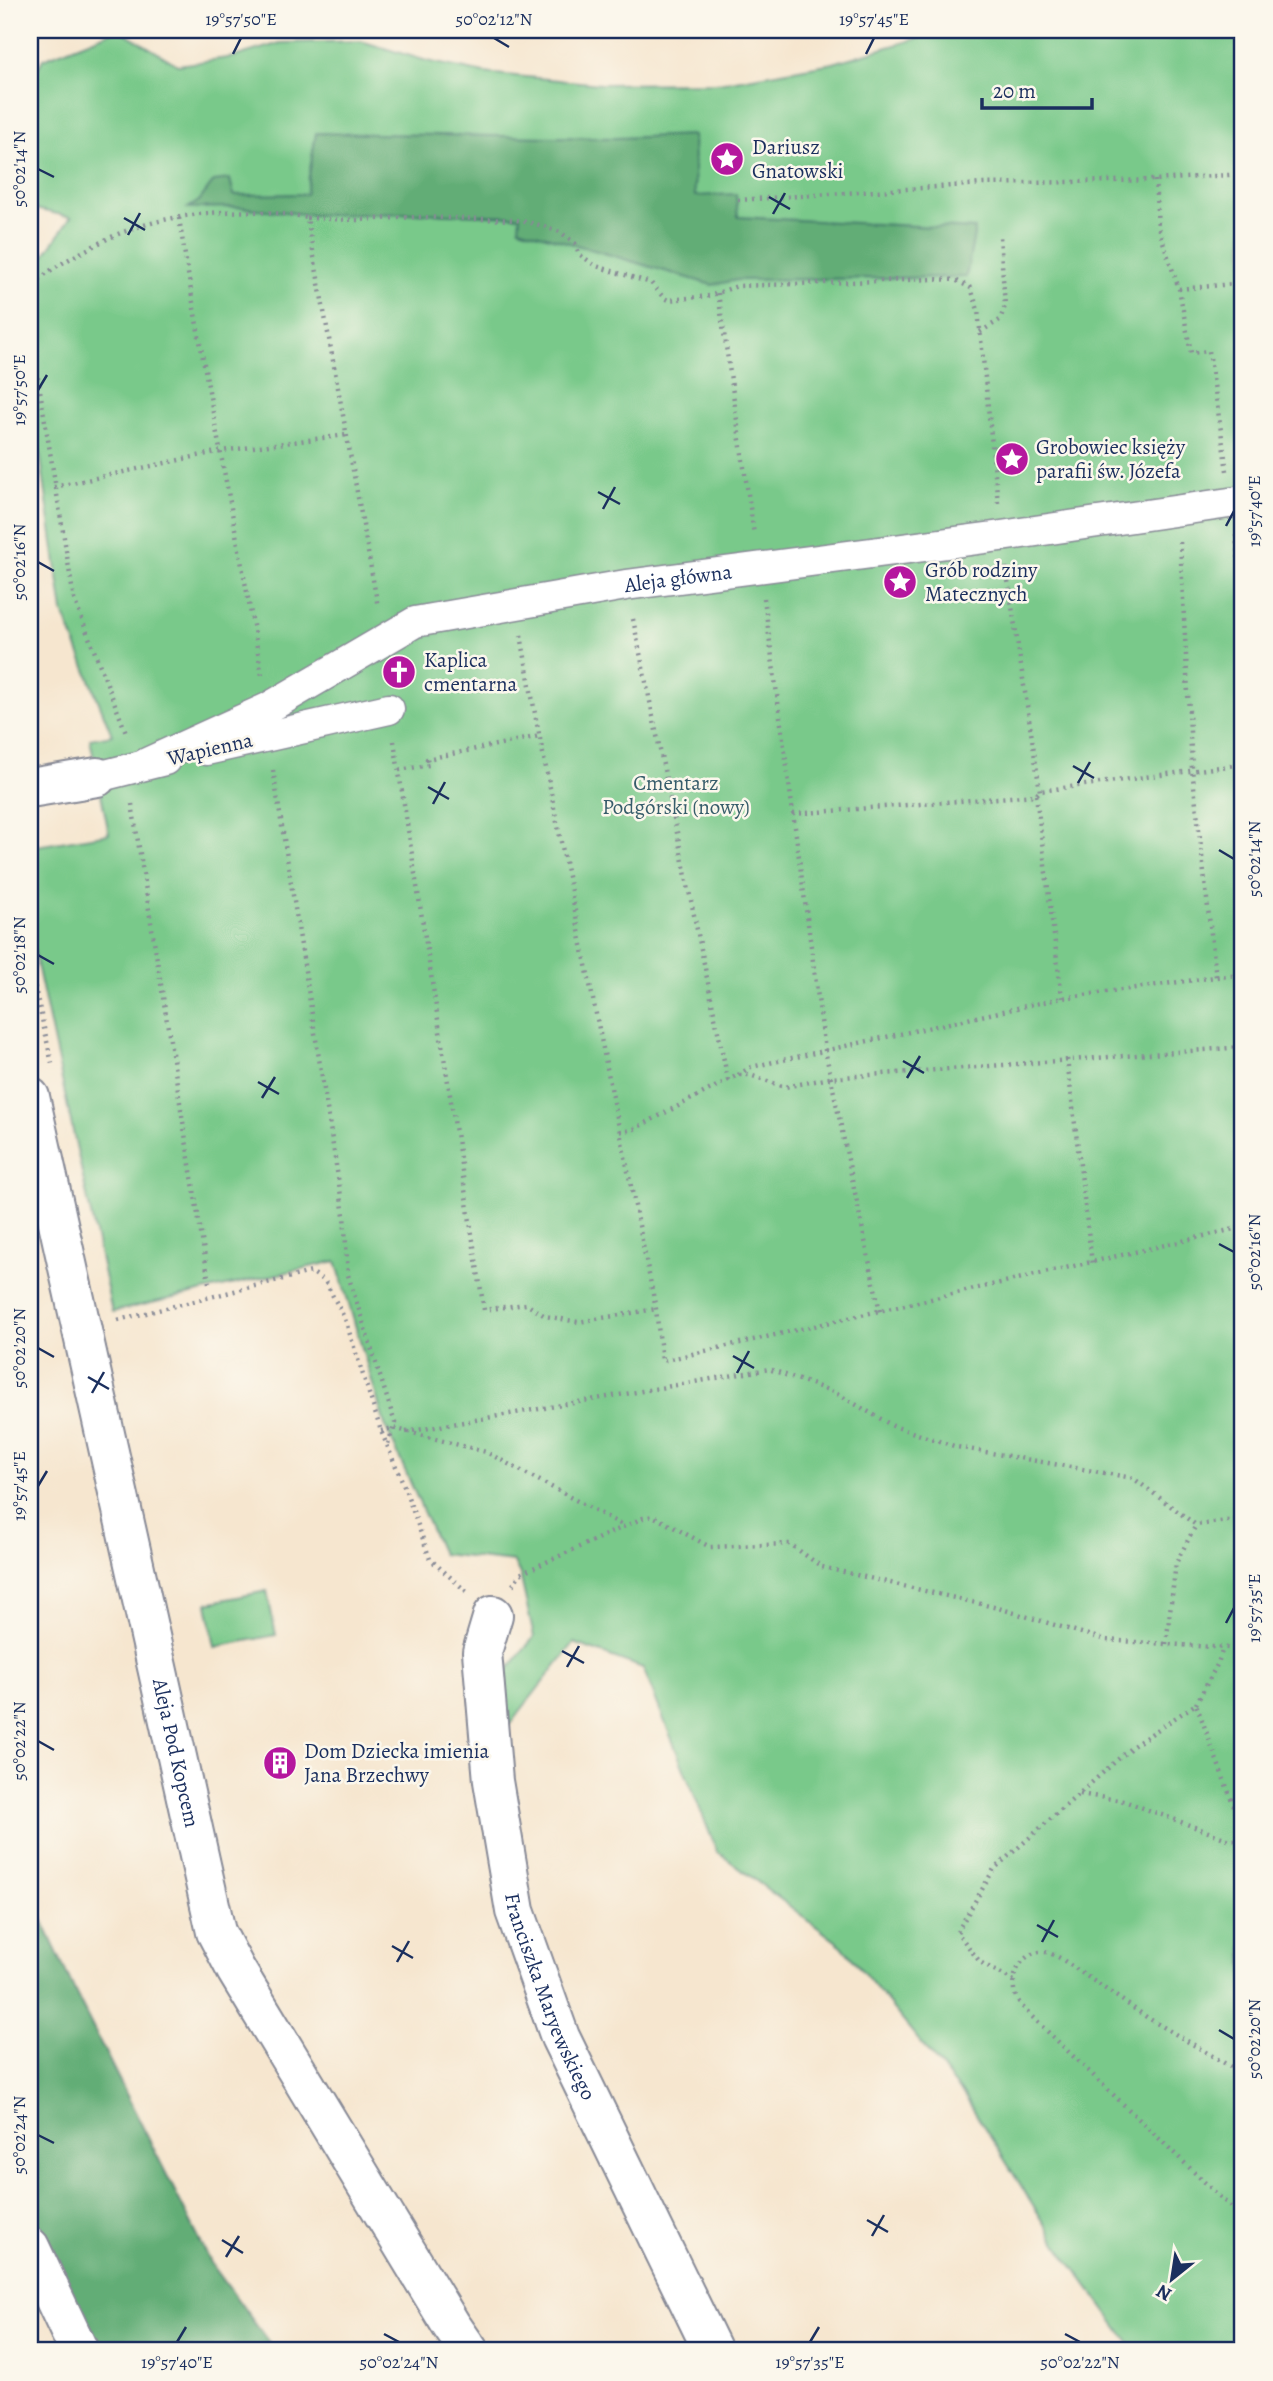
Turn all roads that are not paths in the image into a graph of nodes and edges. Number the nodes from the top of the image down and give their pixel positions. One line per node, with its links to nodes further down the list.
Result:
1 (1237, 502): 3 (street, Aleja główna)
2 (390, 709): 3 (street, Wapienna)
3 (267, 722): 4 (street, Wapienna)
4 (127, 769): 5 (street, Wapienna)
5 (30, 788)
6 (42, 1084): 10 (street, Aleja Pod Kopcem)
7 (493, 1615): 11 (street, Franciszka Maryewskiego)
8 (30, 2247): 9 (street)
9 (79, 2351)
10 (469, 2351)
11 (713, 2351)

